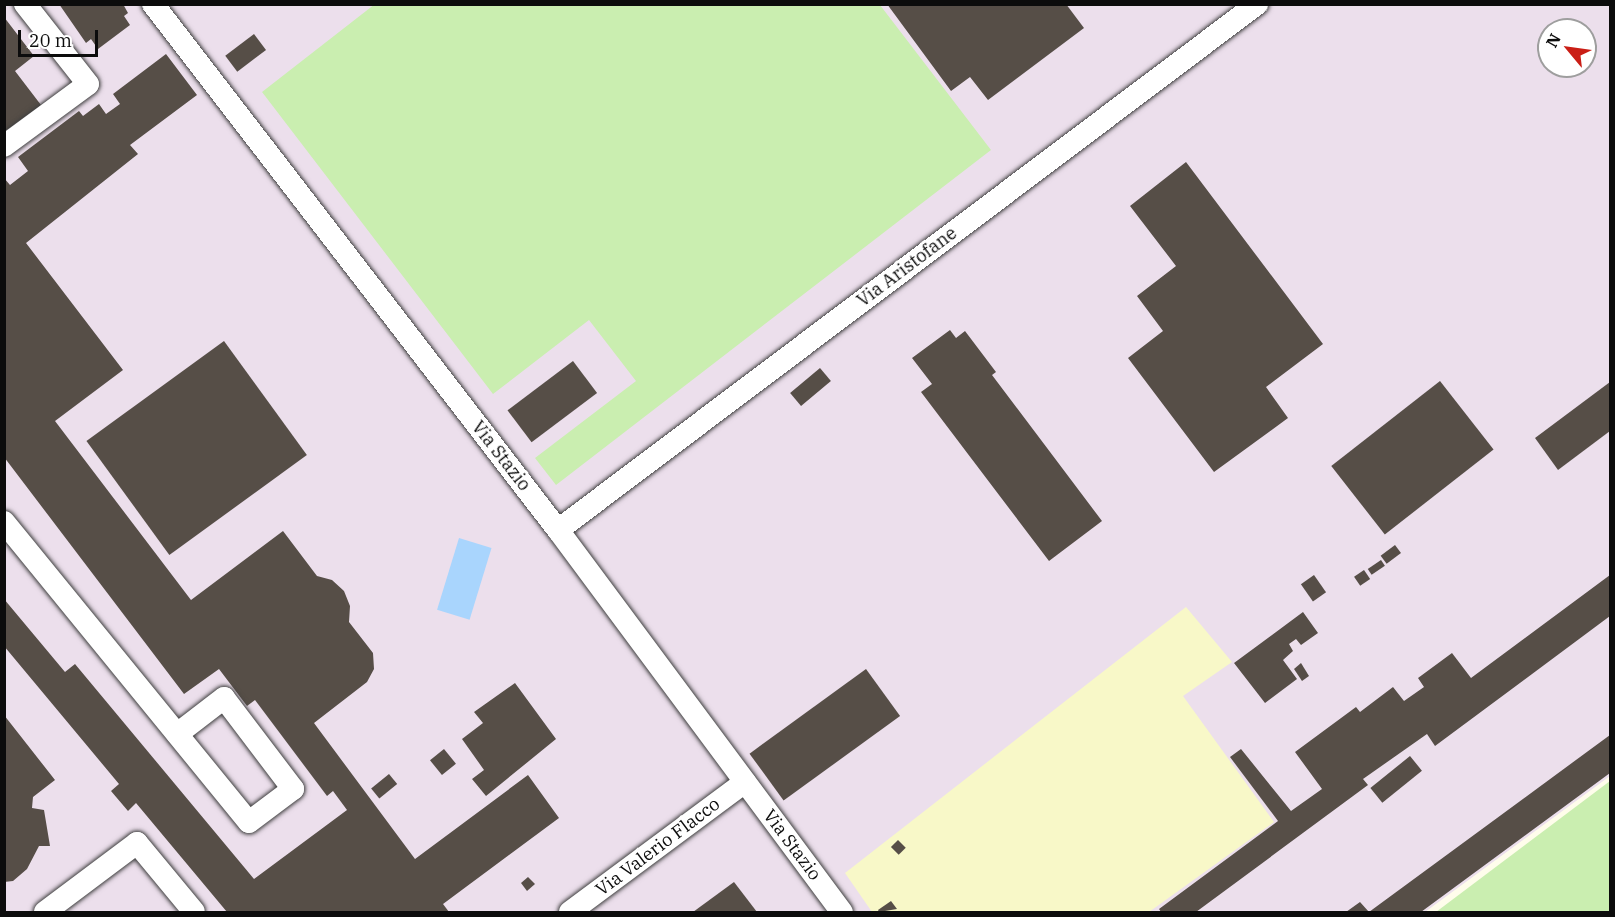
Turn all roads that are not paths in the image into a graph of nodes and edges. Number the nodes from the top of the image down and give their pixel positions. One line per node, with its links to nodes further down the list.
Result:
1 (26, 4): 4 (street)
2 (153, 4): 6 (street, Via Stazio)
3 (1257, 4): 6 (street, Via Aristofane)
4 (4, 146)
5 (4, 522): 7 (street)
6 (558, 530): 8 (street, Via Stazio)
7 (177, 734): 7 (street)
8 (745, 782): 11 (street, Via Valerio Flacco); 12 (street, Via Stazio)
9 (45, 912): 10 (street)
10 (194, 912)
11 (570, 912)
12 (842, 912)

